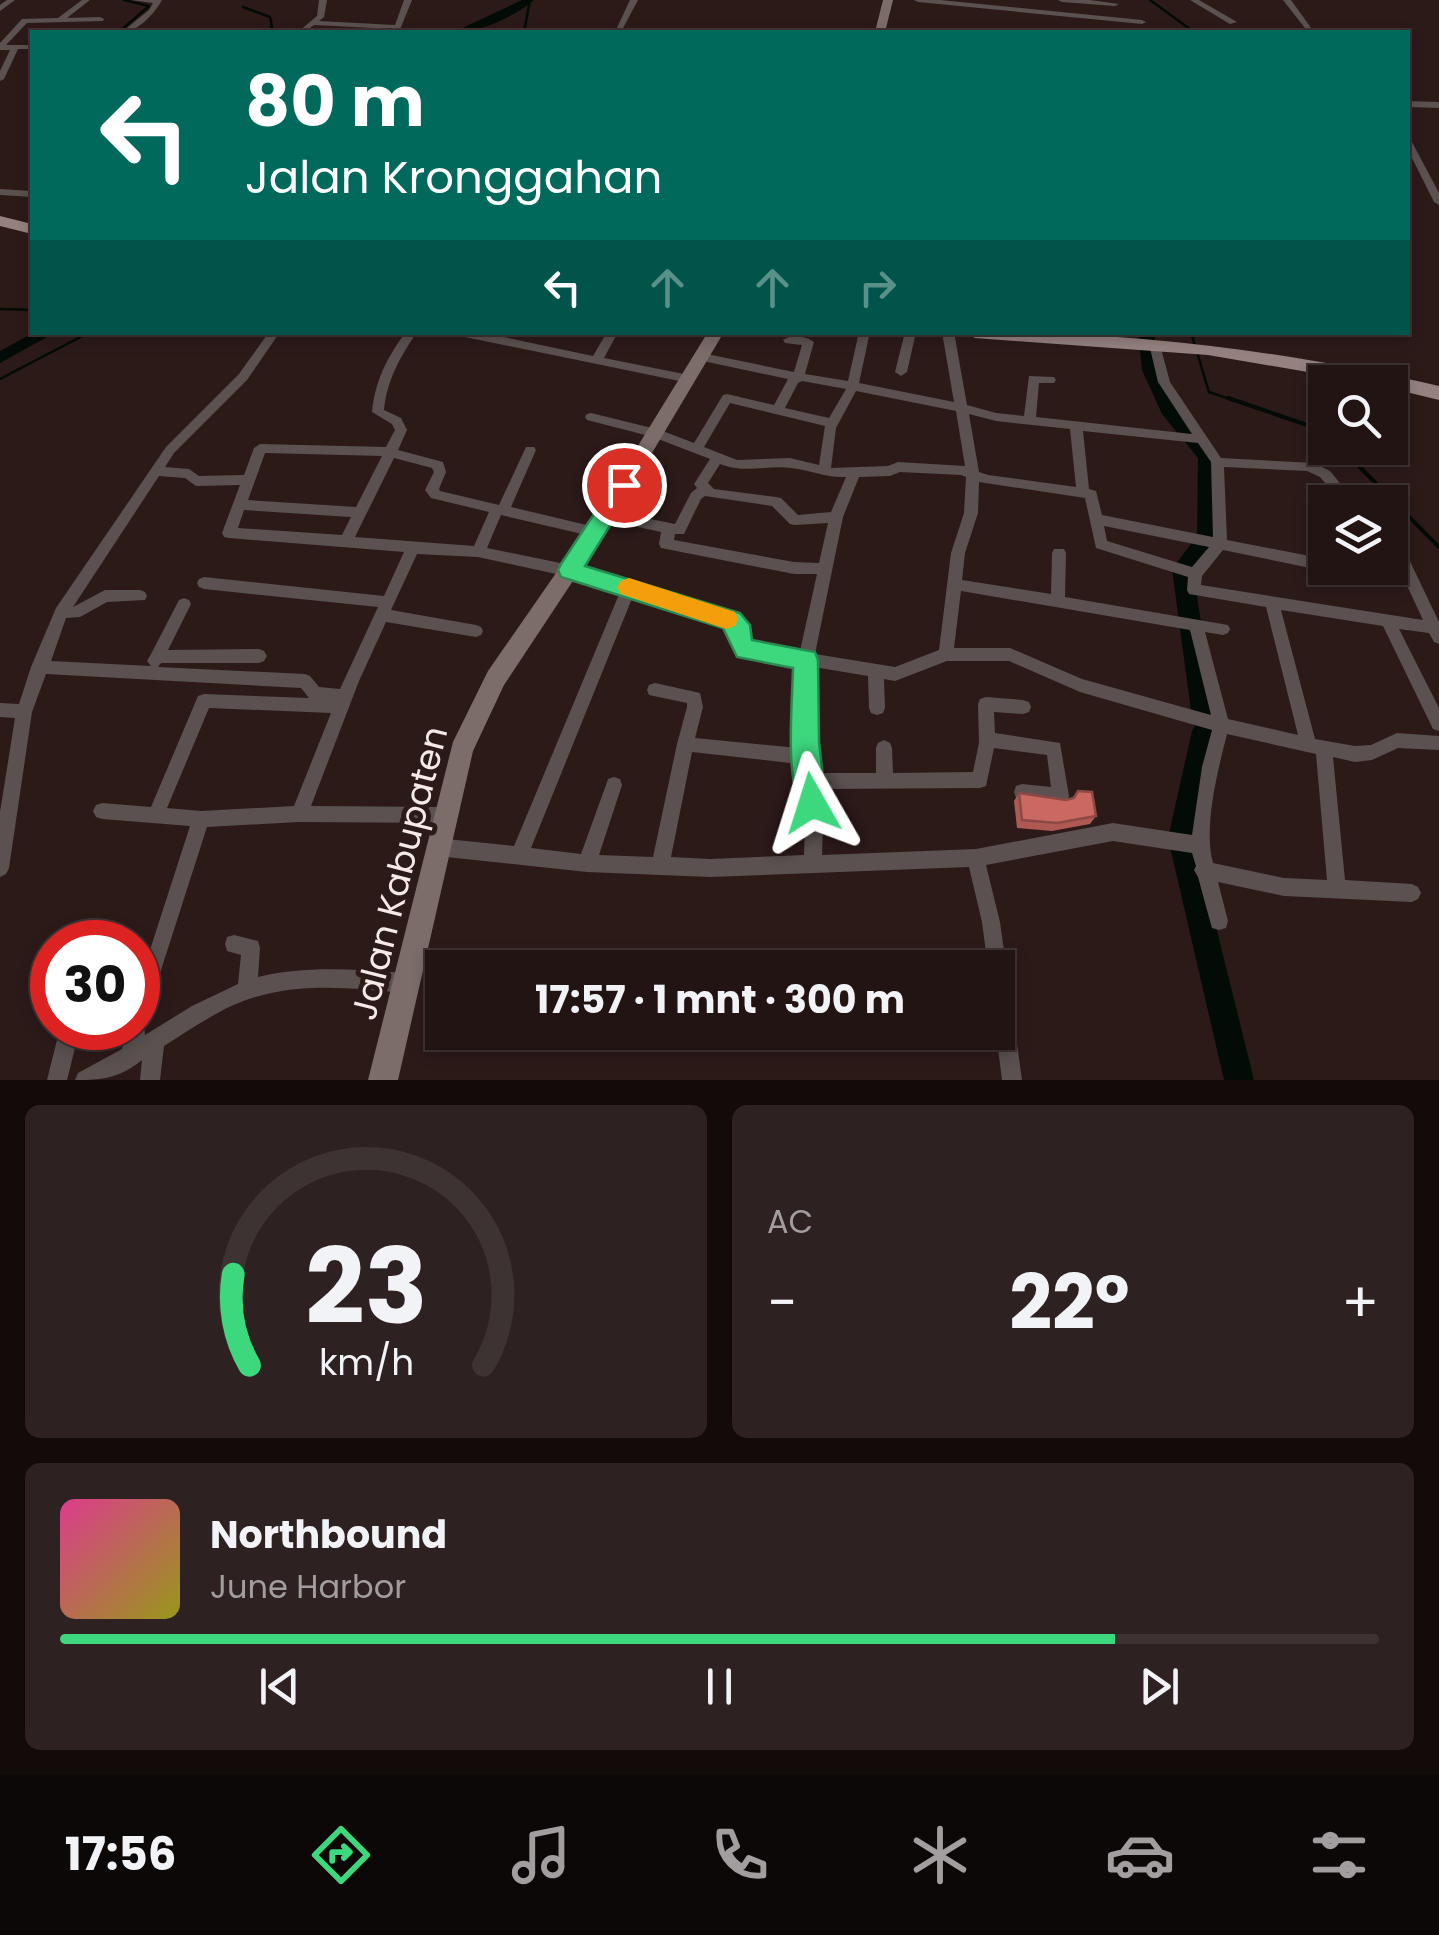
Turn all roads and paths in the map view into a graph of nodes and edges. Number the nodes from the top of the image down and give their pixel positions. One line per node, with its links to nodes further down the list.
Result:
1 (11, 0): 15 (street)
2 (86, 0): 16 (street)
3 (135, 0): 4 (street)
4 (157, 0): 23 (street)
5 (324, 0): 21 (street)
6 (408, 0): 25 (street)
7 (634, 0): 26 (street)
8 (888, 0): 27 (main road)
9 (918, 0): 14 (street)
10 (1062, 0): 13 (street)
11 (1194, 0): 20 (street)
12 (1286, 0): 28 (street)
13 (1113, 2): 18 (street)
14 (995, 3): 18 (street)
15 (0, 10)
16 (60, 19): 17 (street); 30 (street)
17 (100, 19)
18 (1120, 20): 19 (street)
19 (1142, 22)
20 (1233, 22)
21 (315, 23): 22 (street); 24 (street)
22 (352, 29): 25 (street)
23 (128, 30)
24 (305, 30)
25 (397, 30)
26 (619, 30)
27 (880, 30)
28 (1310, 30)
29 (30, 46): 31 (street)
30 (0, 47): 31 (street)
31 (16, 47): 32 (street)
32 (1, 78)
33 (1410, 104): 34 (street)
34 (1439, 105)
35 (1410, 146): 38 (street)
36 (0, 192): 37 (street)
37 (30, 194)
38 (1439, 202)
39 (0, 221): 40 (main road)
40 (30, 229)
41 (273, 335): 73 (street)
42 (410, 335): 70 (street)
43 (475, 335): 53 (street)
44 (611, 335): 53 (street)
45 (714, 335): 52 (main road, Jalan Kabupaten)
46 (864, 335): 58 (street)
47 (911, 335): 54 (street)
48 (949, 335): 60 (street)
49 (1039, 335): 51 (main road)
50 (788, 340): 56 (street)
51 (1155, 344): 59 (main road); 67 (street)
52 (702, 357): 55 (main road, Jalan Kabupaten); 56 (street)
53 (597, 359): 55 (street)
54 (901, 372)
55 (688, 378): 66 (main road, Jalan Kabupaten)
56 (796, 379): 58 (street); 61 (street)
57 (1050, 380): 63 (street)
58 (852, 388): 60 (street); 64 (street)
59 (1439, 393)
60 (964, 407): 63 (street); 76 (street)
61 (778, 410): 64 (street); 68 (street)
62 (590, 417): 66 (street)
63 (1030, 420): 65 (street)
64 (832, 423): 74 (street)
65 (1076, 427): 67 (street); 80 (street)
66 (656, 434): 68 (street); 86 (main road, Jalan Kabupaten)
67 (1199, 440): 72 (street)
68 (697, 449): 71 (street)
69 (530, 450): 82 (street)
70 (390, 452): 77 (street); 82 (street); 83 (street)
71 (717, 458): 74 (street); 79 (street)
72 (1217, 462): 78 (street); 89 (street)
73 (156, 471): 77 (street); 107 (street)
74 (824, 472): 75 (street)
75 (854, 473): 76 (street); 84 (street)
76 (973, 473): 80 (street); 100 (street)
77 (247, 480): 81 (street)
78 (1333, 485)
79 (704, 490): 84 (street); 87 (street)
80 (1083, 492): 85 (street)
81 (241, 505): 83 (street); 88 (street)
82 (500, 510): 86 (street); 91 (street)
83 (360, 512): 88 (street)
84 (836, 516): 94 (street)
85 (1097, 519): 89 (street); 97 (street)
86 (600, 523): 87 (street); 95 (main road, Jalan Kabupaten)
87 (669, 528): 94 (street)
88 (346, 540): 90 (street)
89 (1220, 543): 93 (street); 97 (street)
90 (414, 548): 91 (street); 106 (street)
91 (478, 552): 95 (street)
92 (1059, 553): 103 (street)
93 (1308, 561)
94 (825, 569): 116 (street)
95 (570, 570): 101 (street); 142 (main road, Jalan Kabupaten)
96 (1408, 570): 98 (street)
97 (1192, 572): 105 (street)
98 (1410, 574): 112 (street)
99 (204, 583): 106 (street)
100 (954, 584): 103 (street); 113 (street)
101 (628, 587): 116 (street); 146 (street)
102 (140, 596): 107 (street)
103 (1058, 602): 109 (street)
104 (184, 604): 117 (street)
105 (1272, 604): 108 (street); 132 (street)
106 (385, 608): 111 (street); 122 (street)
107 (60, 612): 118 (street)
108 (1388, 620): 112 (street); 127 (street)
109 (1196, 624): 110 (street); 128 (street)
110 (1223, 629)
111 (476, 631)
112 (1437, 633)
113 (946, 654): 119 (street); 128 (street)
114 (228, 656): 115 (street); 117 (street); 120 (street)
115 (259, 656)
116 (806, 660): 119 (street); 134 (street)
117 (153, 664): 118 (street); 120 (street)
118 (40, 667): 126 (street)
119 (876, 671): 124 (street)
120 (218, 674): 122 (street)
121 (655, 690): 131 (street)
122 (343, 701): 140 (street); 141 (street)
123 (1022, 707): 129 (street)
124 (877, 708)
125 (0, 710): 126 (street)
126 (24, 712): 148 (street)
127 (1439, 724)
128 (1221, 725): 132 (street); 144 (street)
129 (988, 740): 135 (street); 138 (street)
130 (1439, 742): 132 (street)
131 (685, 744): 134 (street); 151 (street)
132 (1316, 745): 153 (street)
133 (884, 748): 135 (street)
134 (807, 757): 136 (street)
135 (885, 780): 136 (street)
136 (809, 781): 150 (street)
137 (614, 784): 149 (street)
138 (1022, 792)
139 (102, 811): 140 (street)
140 (156, 814): 143 (street)
141 (299, 814): 142 (street); 143 (street)
142 (445, 815): 145 (main road, Jalan Kabupaten)
143 (201, 819): 157 (street)
144 (1199, 845): 147 (street); 152 (street)
145 (437, 847): 146 (street); 159 (main road, Jalan Kabupaten)
146 (519, 855): 149 (street)
147 (976, 858): 150 (street); 158 (street)
148 (1, 861)
149 (587, 863): 151 (street)
150 (813, 864): 151 (street)
151 (660, 866)
152 (1203, 870): 153 (street); 155 (street)
153 (1337, 889): 154 (street)
154 (1412, 893)
155 (1219, 921)
156 (234, 944): 160 (street)
157 (160, 947)
158 (991, 950)
159 (406, 984): 160 (street); 171 (main road, Jalan Kabupaten)
160 (247, 990): 161 (street)
161 (160, 1039)
162 (64, 1050): 168 (street)
163 (132, 1050): 167 (street)
164 (142, 1050): 167 (street)
165 (153, 1050): 170 (street)
166 (1008, 1050): 172 (street)
167 (131, 1057): 169 (street)
168 (57, 1080)
169 (85, 1080)
170 (150, 1080)
171 (383, 1080)
172 (1012, 1080)

